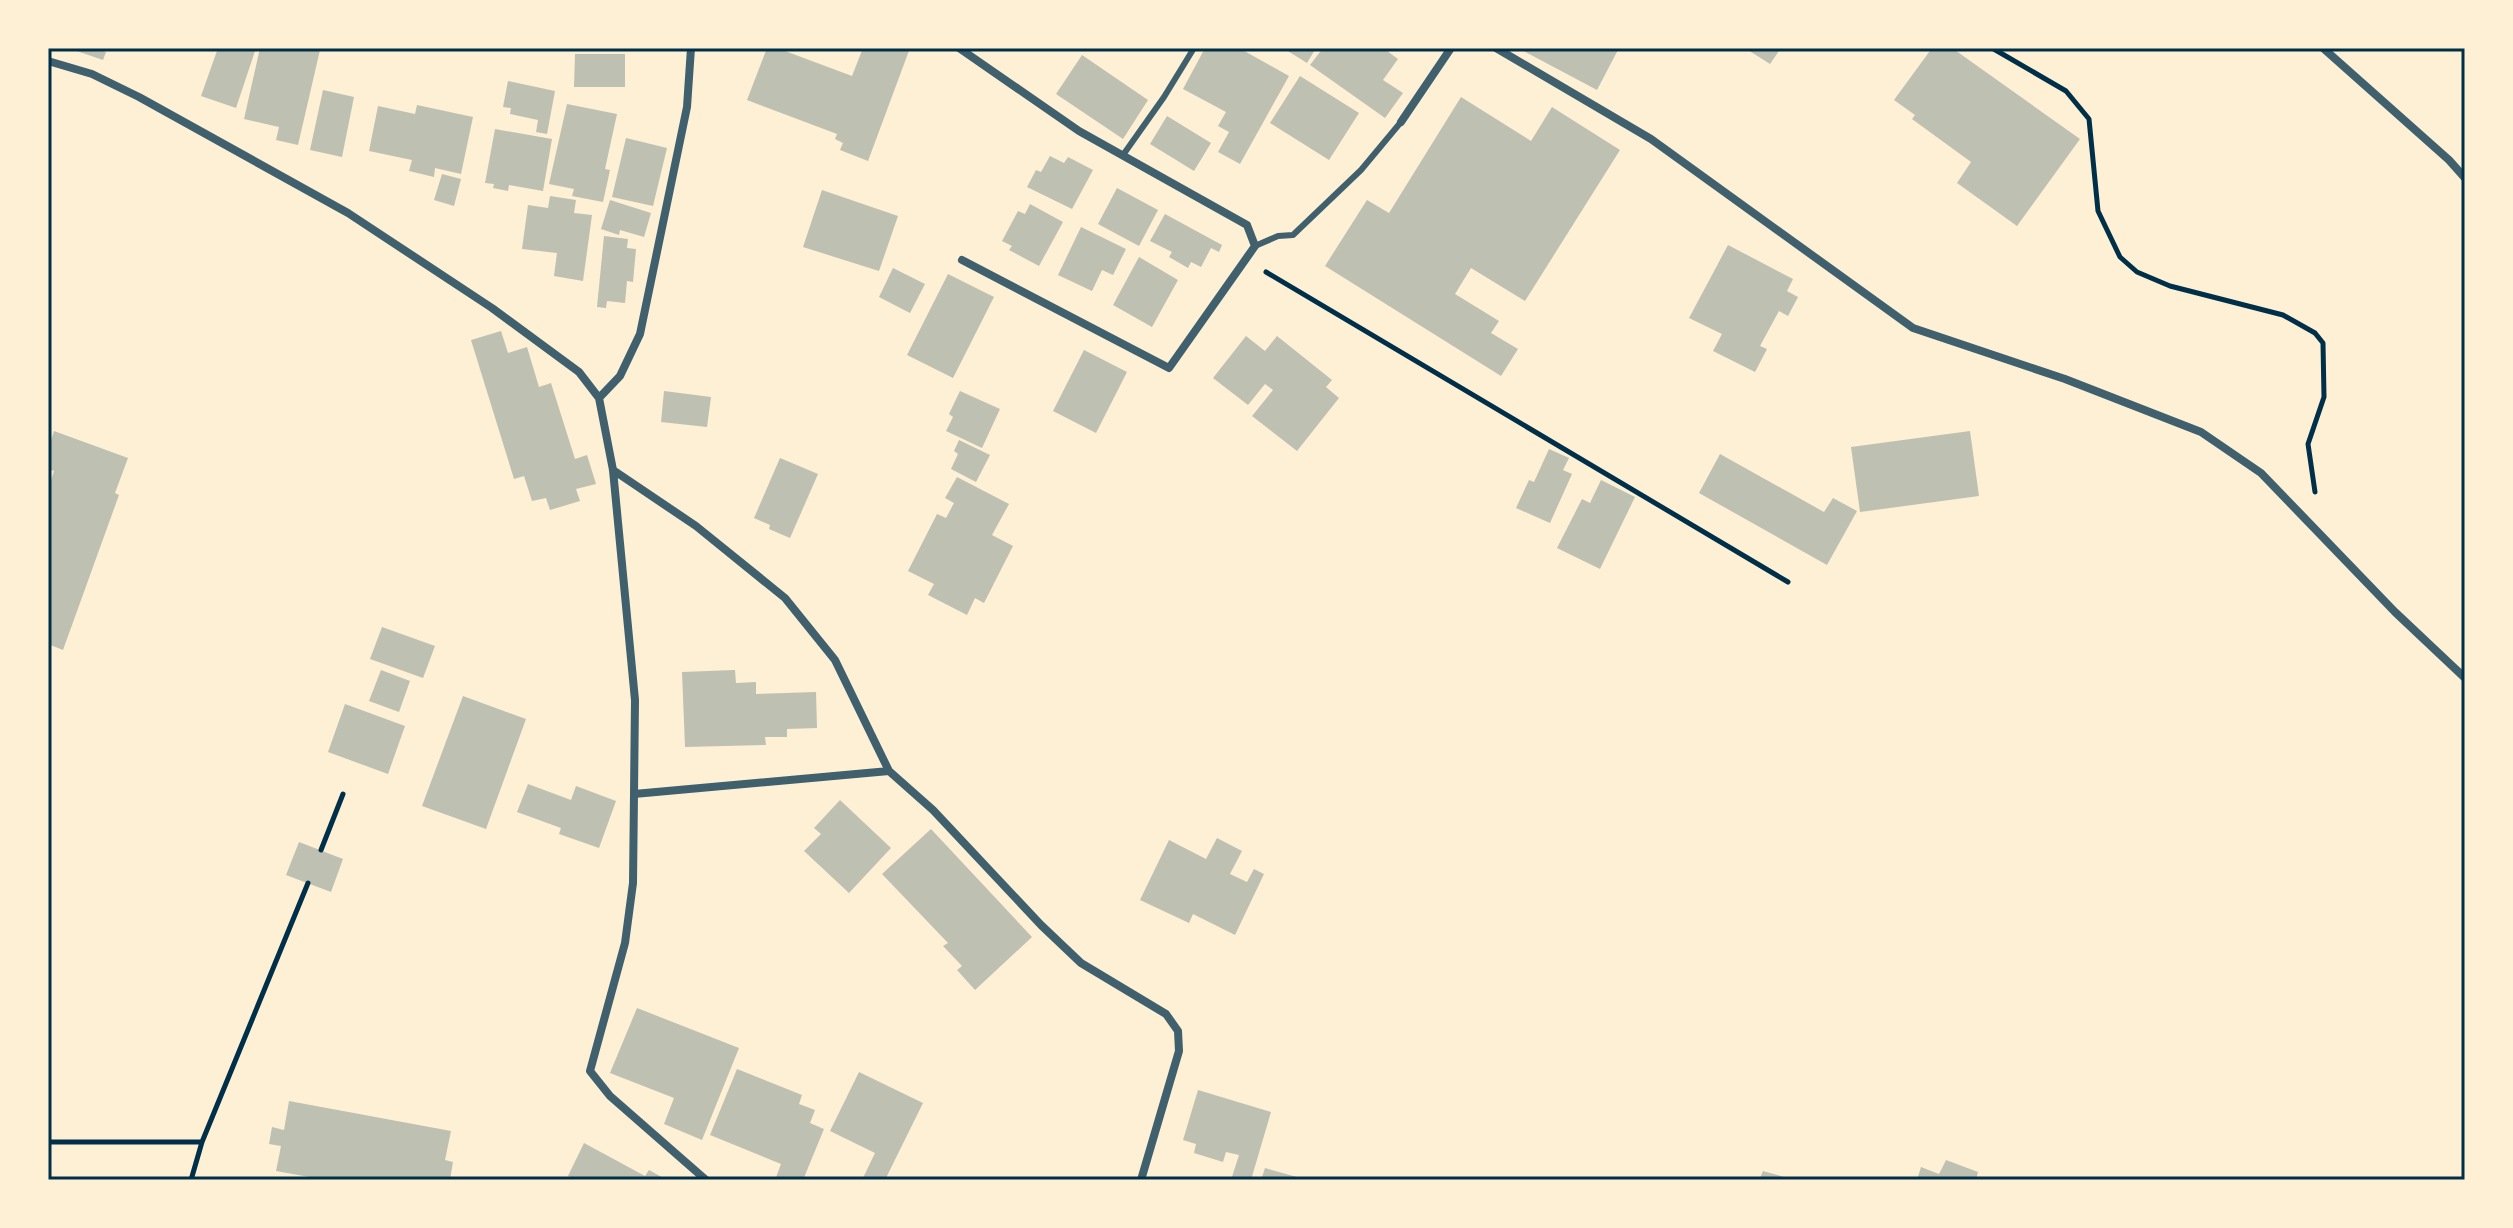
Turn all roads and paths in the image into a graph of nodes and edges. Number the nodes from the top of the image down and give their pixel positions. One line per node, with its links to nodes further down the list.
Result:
1 (691, 48): 15 (street)
2 (959, 48): 10 (street)
3 (1194, 48): 10 (lane)
4 (1451, 48): 9 (street)
5 (1496, 48): 17 (street)
6 (1992, 48): 17 (path)
7 (2323, 48): 11 (street)
8 (48, 61): 15 (street)
9 (1401, 122): 12 (lane)
10 (1123, 155): 12 (street)
11 (2465, 178)
12 (1255, 246): 14 (street)
13 (962, 260): 14 (street)
14 (1246, 260): 18 (path)
15 (599, 398): 16 (street)
16 (613, 470): 20 (street); 22 (street)
17 (2325, 540): 19 (street)
18 (1788, 582)
19 (2465, 678)
20 (889, 771): 22 (street); 29 (street)
21 (343, 794): 23 (path)
22 (634, 794): 28 (street)
23 (321, 850)
24 (308, 883): 26 (path)
25 (48, 1142): 26 (path)
26 (202, 1142): 27 (path)
27 (191, 1180)
28 (706, 1180)
29 (1141, 1180)

